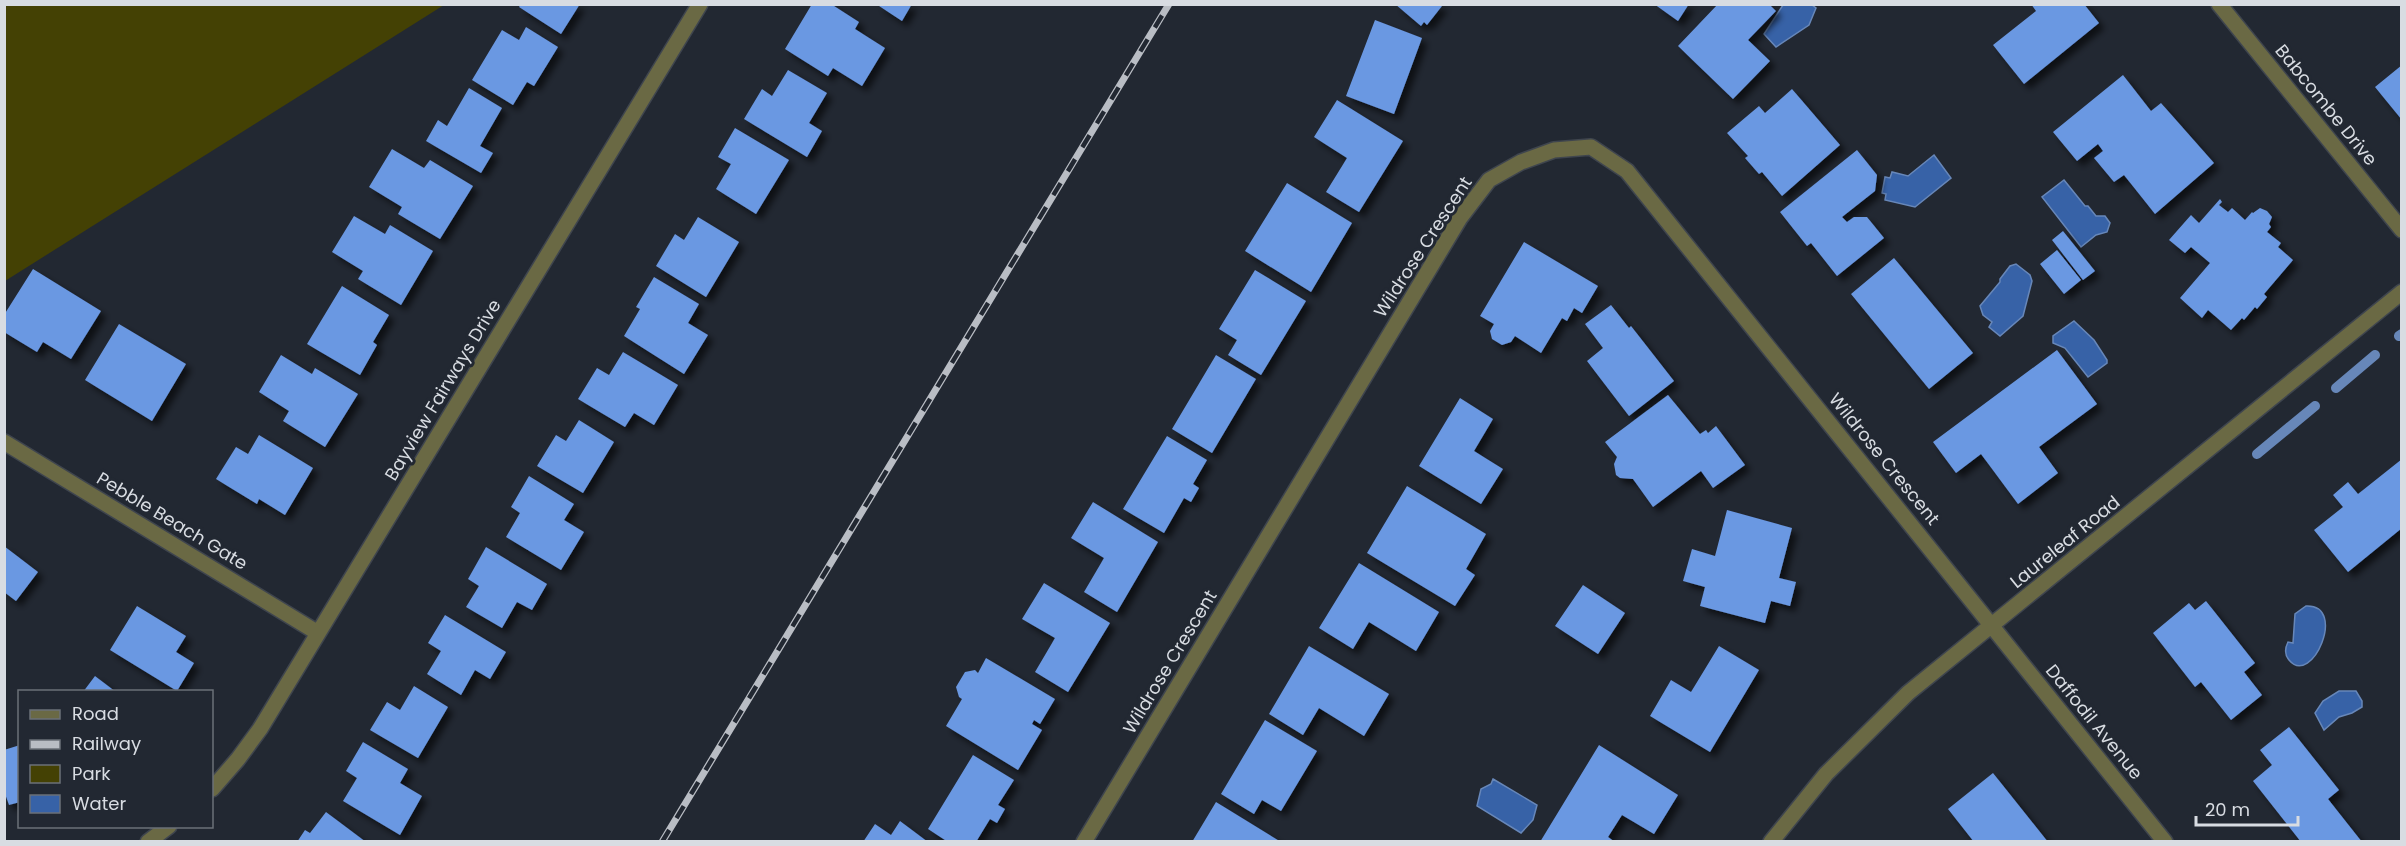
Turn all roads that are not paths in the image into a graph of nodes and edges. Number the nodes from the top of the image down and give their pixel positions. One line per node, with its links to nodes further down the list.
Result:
1 (700, 4): 7 (street, Bayview Fairways Drive)
2 (2219, 4): 3 (street, Babcombe Drive)
3 (2402, 230)
4 (2402, 292): 6 (street, Laureleaf Road)
5 (4, 442): 7 (street, Pebble Beach Gate)
6 (1992, 626): 11 (street, Wildrose Crescent); 12 (street, Laureleaf Road); 13 (street, Daffodil Avenue)
7 (318, 633): 8 (street, Bayview Fairways Drive)
8 (213, 788)
9 (166, 828): 10 (street)
10 (148, 842)
11 (1084, 842)
12 (1771, 842)
13 (2165, 842)

